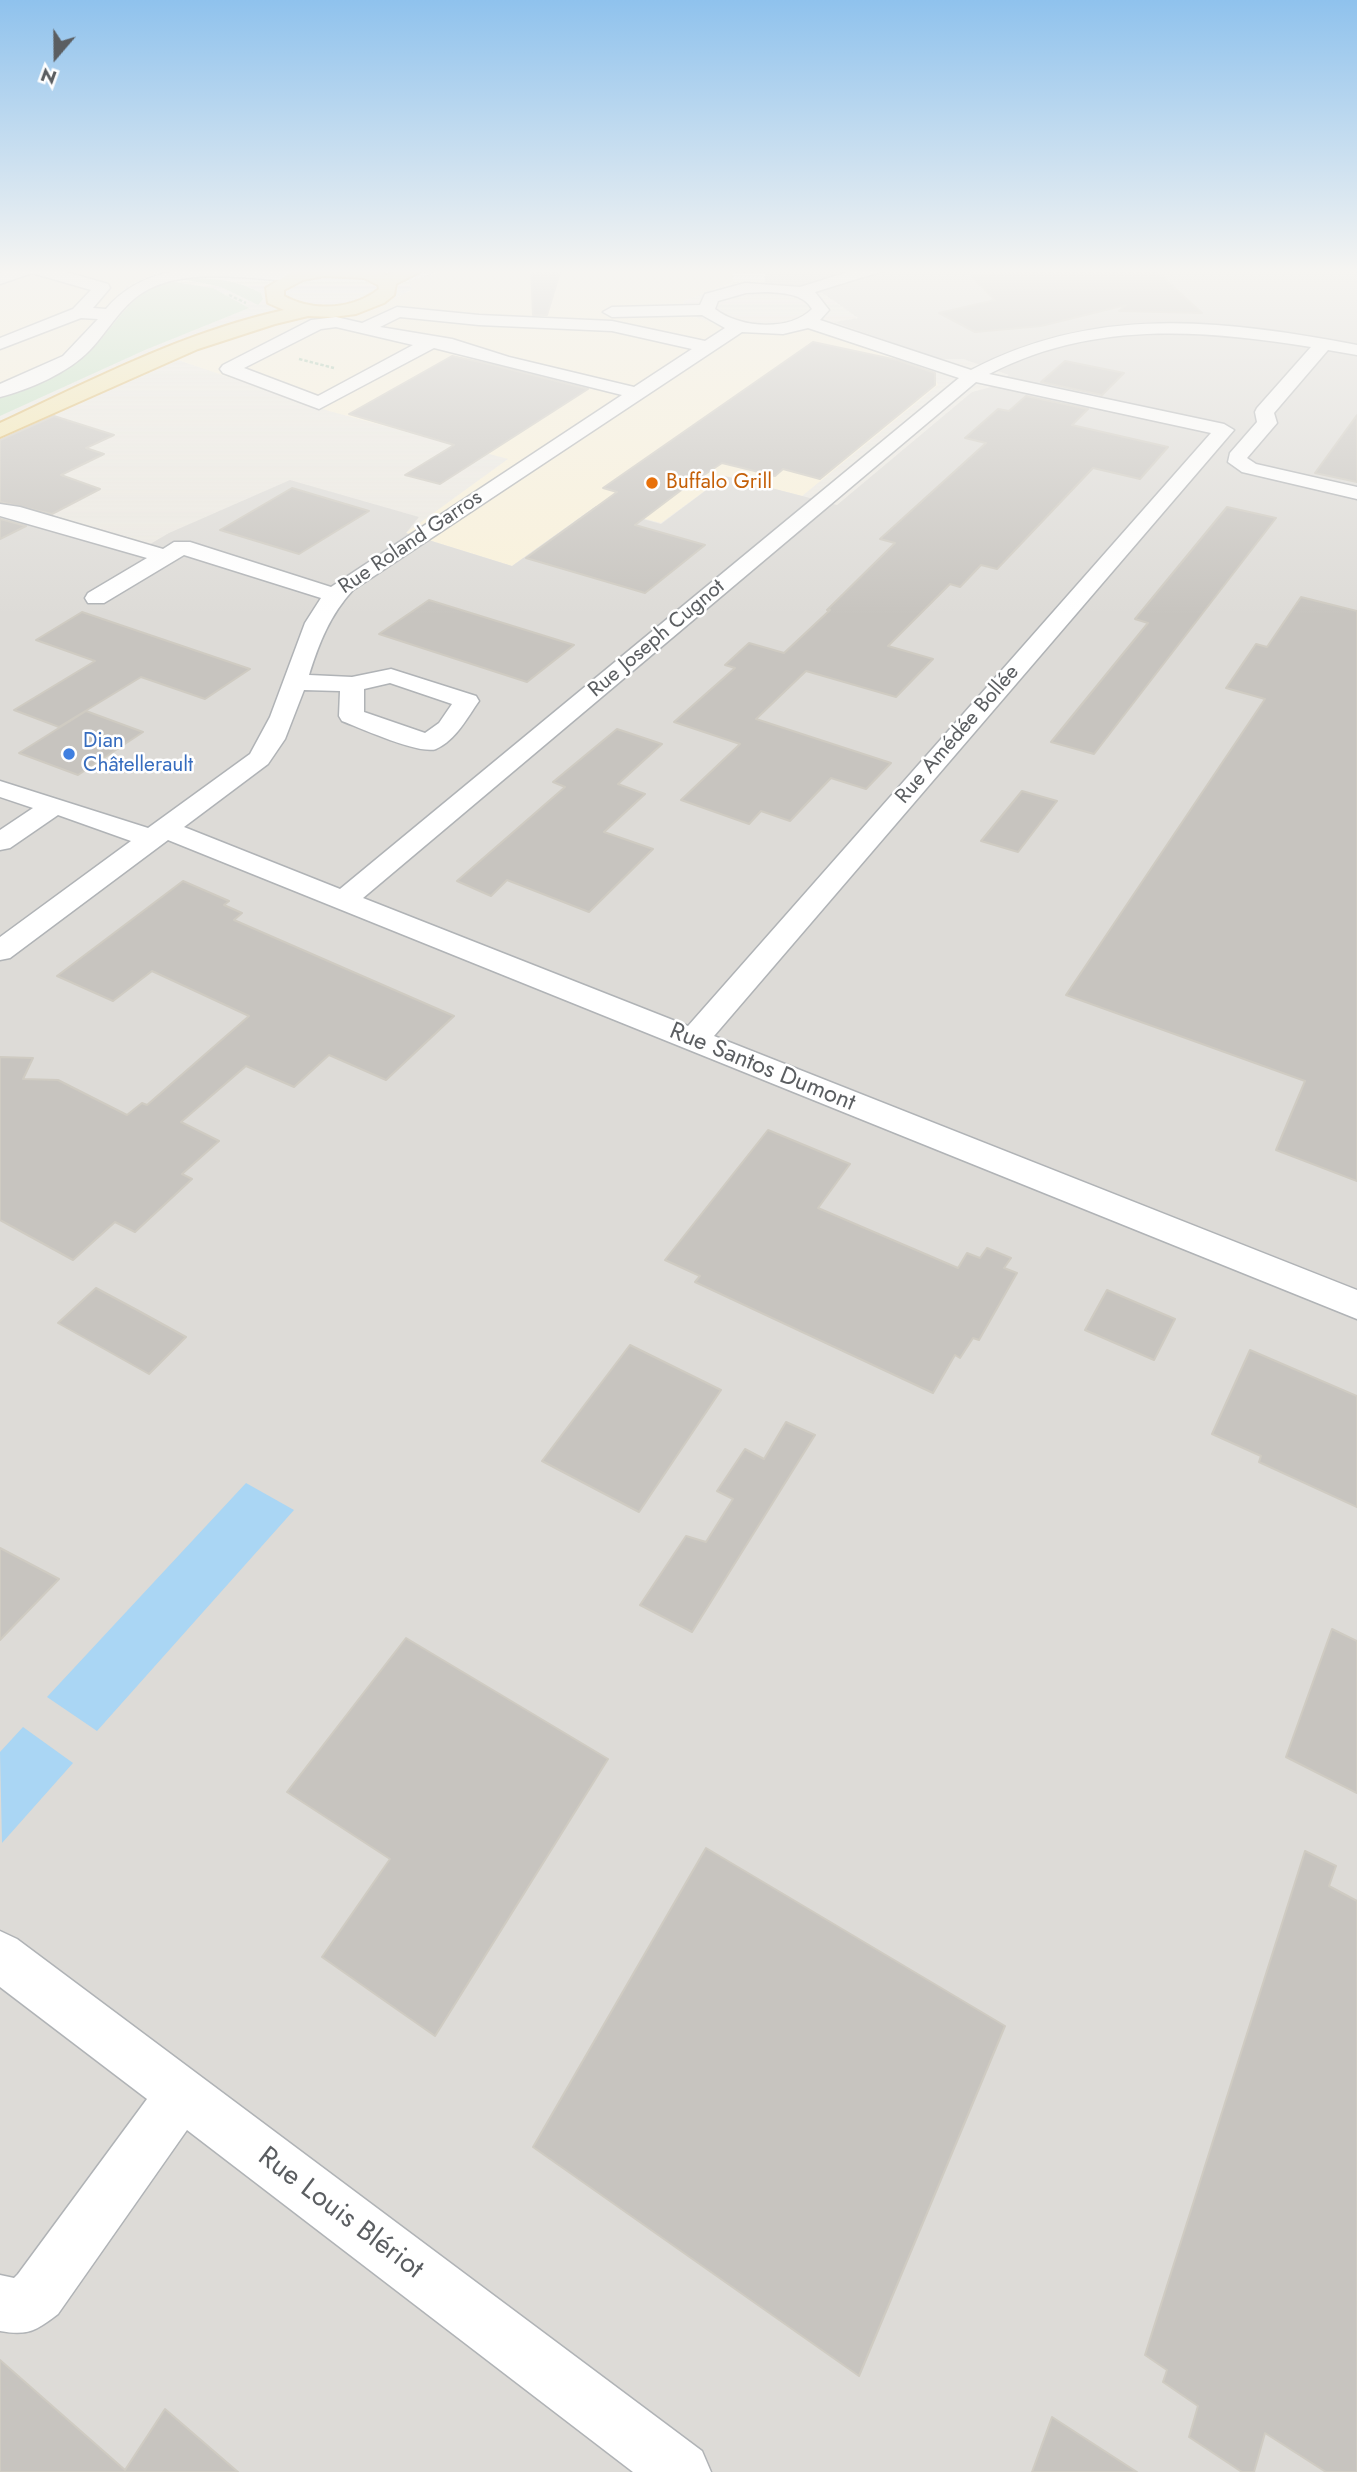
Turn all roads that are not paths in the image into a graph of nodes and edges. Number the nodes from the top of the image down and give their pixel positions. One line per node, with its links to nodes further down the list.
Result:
1 (81, 384): 13 (main road)
2 (106, 384): 14 (main road)
3 (270, 384): 4 (street)
4 (353, 384)
5 (600, 384): 11 (street)
6 (610, 384): 11 (street)
7 (650, 384): 12 (street, Rue Roland Garros)
8 (962, 384): 28 (street, Rue Joseph Cugnot)
9 (1011, 384): 30 (street, Rue Amédée Bollée)
10 (1290, 384): 15 (street)
11 (607, 386): 12 (street)
12 (637, 393): 20 (street, Rue Roland Garros)
13 (0, 421)
14 (0, 431)
15 (1357, 493)
16 (0, 510): 17 (street)
17 (165, 557): 19 (street); 20 (street)
18 (104, 559): 19 (street)
19 (142, 571): 21 (street)
20 (334, 595): 22 (street, Rue Roland Garros)
21 (96, 598)
22 (295, 682): 23 (street); 26 (street, Rue Roland Garros)
23 (352, 684)
24 (0, 789): 25 (street, Rue Santos Dumont)
25 (55, 806): 26 (street, Rue Santos Dumont); 27 (street)
26 (160, 835): 28 (street, Rue Santos Dumont); 29 (street, Rue Roland Garros)
27 (0, 842)
28 (342, 901): 30 (street, Rue Santos Dumont)
29 (0, 951)
30 (693, 1041): 31 (street, Rue Santos Dumont)
31 (1357, 1306)
32 (0, 1956): 33 (street, Rue Louis Blériot)
33 (182, 2094): 34 (street); 35 (street, Rue Louis Blériot)
34 (0, 2303)
35 (681, 2472)

